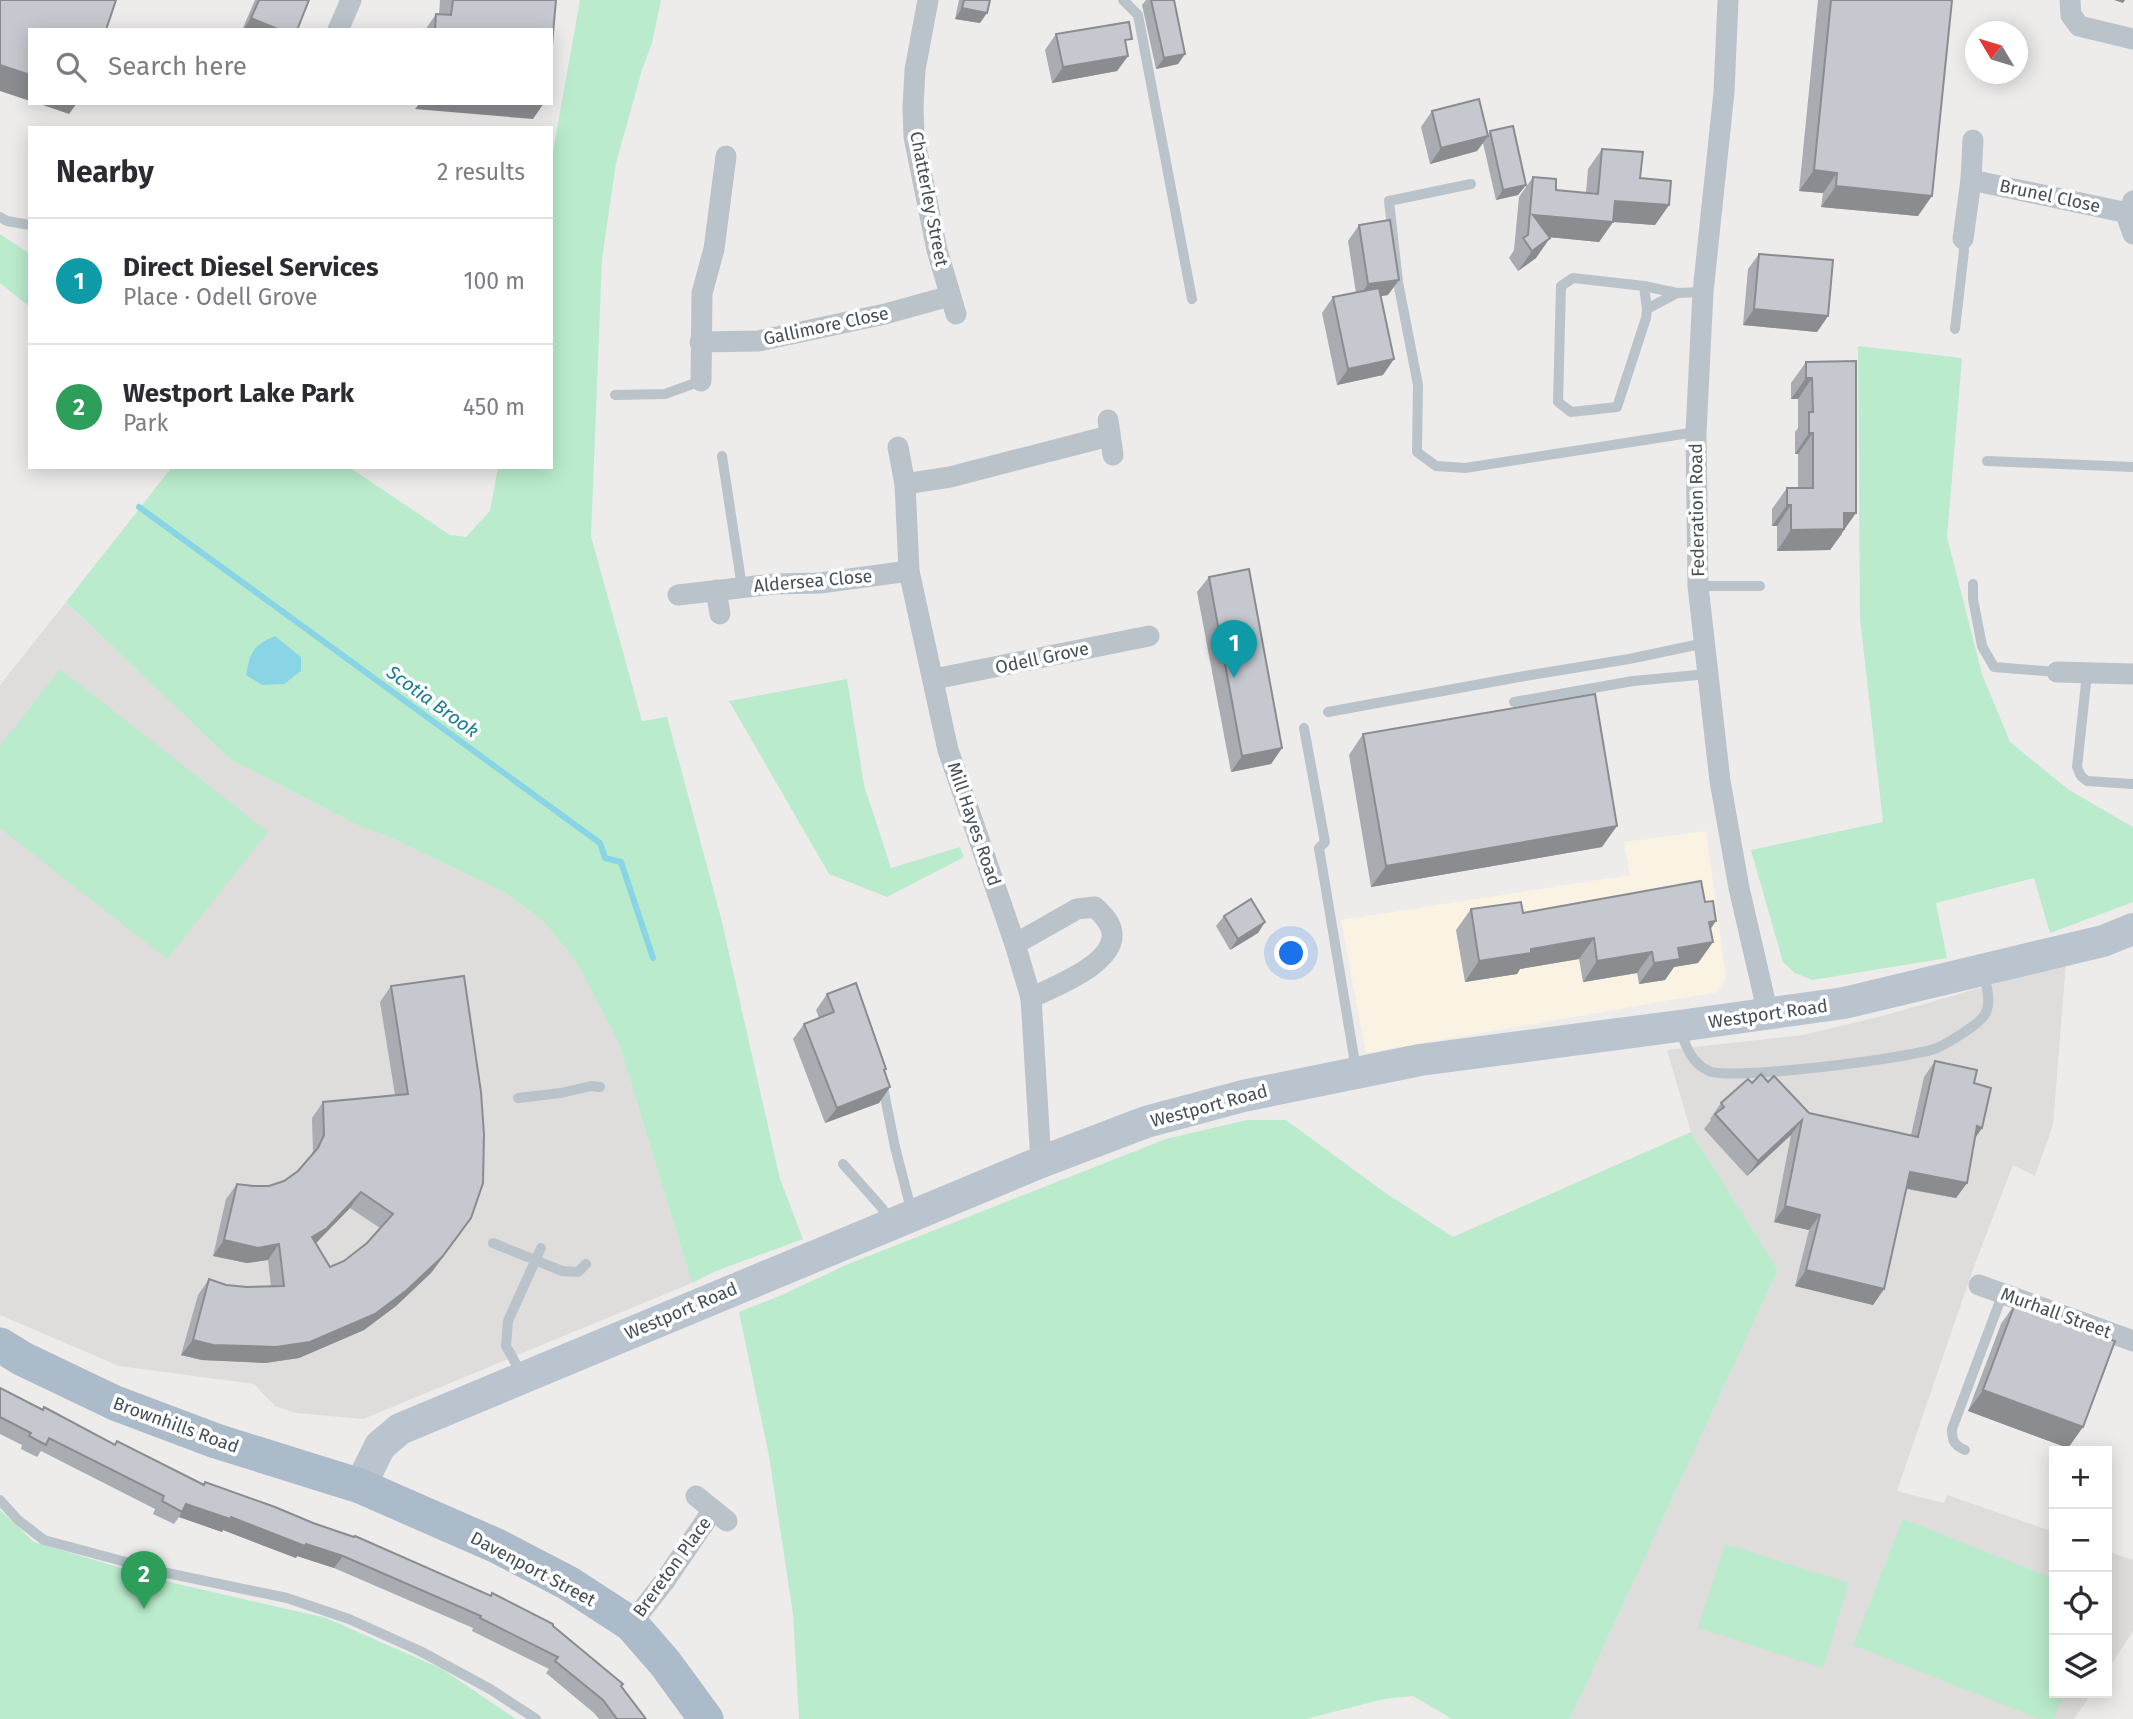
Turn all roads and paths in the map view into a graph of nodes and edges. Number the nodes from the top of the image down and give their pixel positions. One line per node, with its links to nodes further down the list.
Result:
1 (351, 0): 6 (street)
2 (928, 0): 21 (street, Chatterley Street)
3 (1123, 0): 20 (lane)
4 (1728, 0): 18 (street, Federation Road)
5 (2070, 0): 7 (street)
6 (339, 28)
7 (2133, 39)
8 (1973, 140): 10 (street)
9 (726, 156): 24 (street)
10 (1971, 180): 12 (street, Brunel Close); 16 (street)
11 (1471, 184): 27 (lane)
12 (2131, 207): 15 (street)
13 (0, 217): 14 (lane)
14 (28, 225)
15 (2133, 234)
16 (1963, 239): 23 (lane)
17 (1644, 286): 19 (lane); 22 (lane); 22 (lane)
18 (1703, 292): 19 (lane); 27 (street, Federation Road)
19 (1677, 293): 22 (lane)
20 (1192, 299)
21 (953, 305): 24 (street, Gallimore Close)
22 (1647, 309)
23 (1955, 329)
24 (701, 342): 25 (street)
25 (701, 381): 26 (lane)
26 (615, 395)
27 (1696, 432): 36 (street, Federation Road)
28 (1110, 437): 33 (street)
29 (898, 447): 33 (street, Mill Hayes Road)
30 (722, 456): 38 (lane)
31 (1987, 461): 32 (lane)
32 (2133, 467)
33 (905, 484): 34 (street, Mill Hayes Road)
34 (909, 570): 38 (street, Aldersea Close); 48 (street, Mill Hayes Road)
35 (1973, 584): 44 (lane)
36 (1698, 586): 37 (lane); 43 (street, Federation Road)
37 (1760, 586)
38 (742, 587): 39 (street, Aldersea Close)
39 (716, 590): 40 (street, Aldersea Close); 41 (street)
40 (678, 595)
41 (720, 614)
42 (1149, 636): 48 (street, Odell Grove)
43 (1705, 643): 45 (street, Federation Road); 50 (lane)
44 (2057, 672): 46 (street)
45 (1708, 674): 49 (lane); 57 (street, Federation Road)
46 (2087, 674): 47 (street); 52 (lane)
47 (2133, 674)
48 (934, 679): 54 (street, Mill Hayes Road)
49 (1514, 702)
50 (1328, 712)
51 (1304, 728): 60 (lane)
52 (2133, 784)
53 (2133, 929): 55 (street, Westport Road)
54 (1015, 944): 56 (street, Mill Hayes Road); 56 (street)
55 (1983, 969): 57 (street, Westport Road); 58 (lane)
56 (1031, 998): 63 (street, Mill Hayes Road)
57 (1768, 1014): 58 (street, Westport Road)
58 (1679, 1026): 60 (street, Westport Road)
59 (877, 1066): 65 (lane)
60 (1356, 1072): 63 (street, Westport Road)
61 (600, 1087): 62 (lane)
62 (517, 1098)
63 (1041, 1162): 65 (street, Westport Road)
64 (843, 1164): 65 (lane)
65 (902, 1221): 74 (street, Westport Road)
66 (493, 1242): 68 (lane)
67 (541, 1248): 68 (lane)
68 (535, 1261): 69 (lane); 74 (lane)
69 (586, 1264)
70 (1979, 1285): 71 (street, Murhall Street)
71 (2003, 1293): 72 (street, Murhall Street); 75 (lane)
72 (2133, 1341)
73 (0, 1345): 76 (main road, Brownhills Road)
74 (523, 1378): 76 (street, Westport Road)
75 (1965, 1450)
76 (360, 1486): 79 (main road, Davenport Street)
77 (696, 1496): 79 (street, Brereton Place)
78 (0, 1500): 80 (lane)
79 (631, 1624): 81 (main road, Davenport Street)
80 (536, 1719)
81 (706, 1719)

